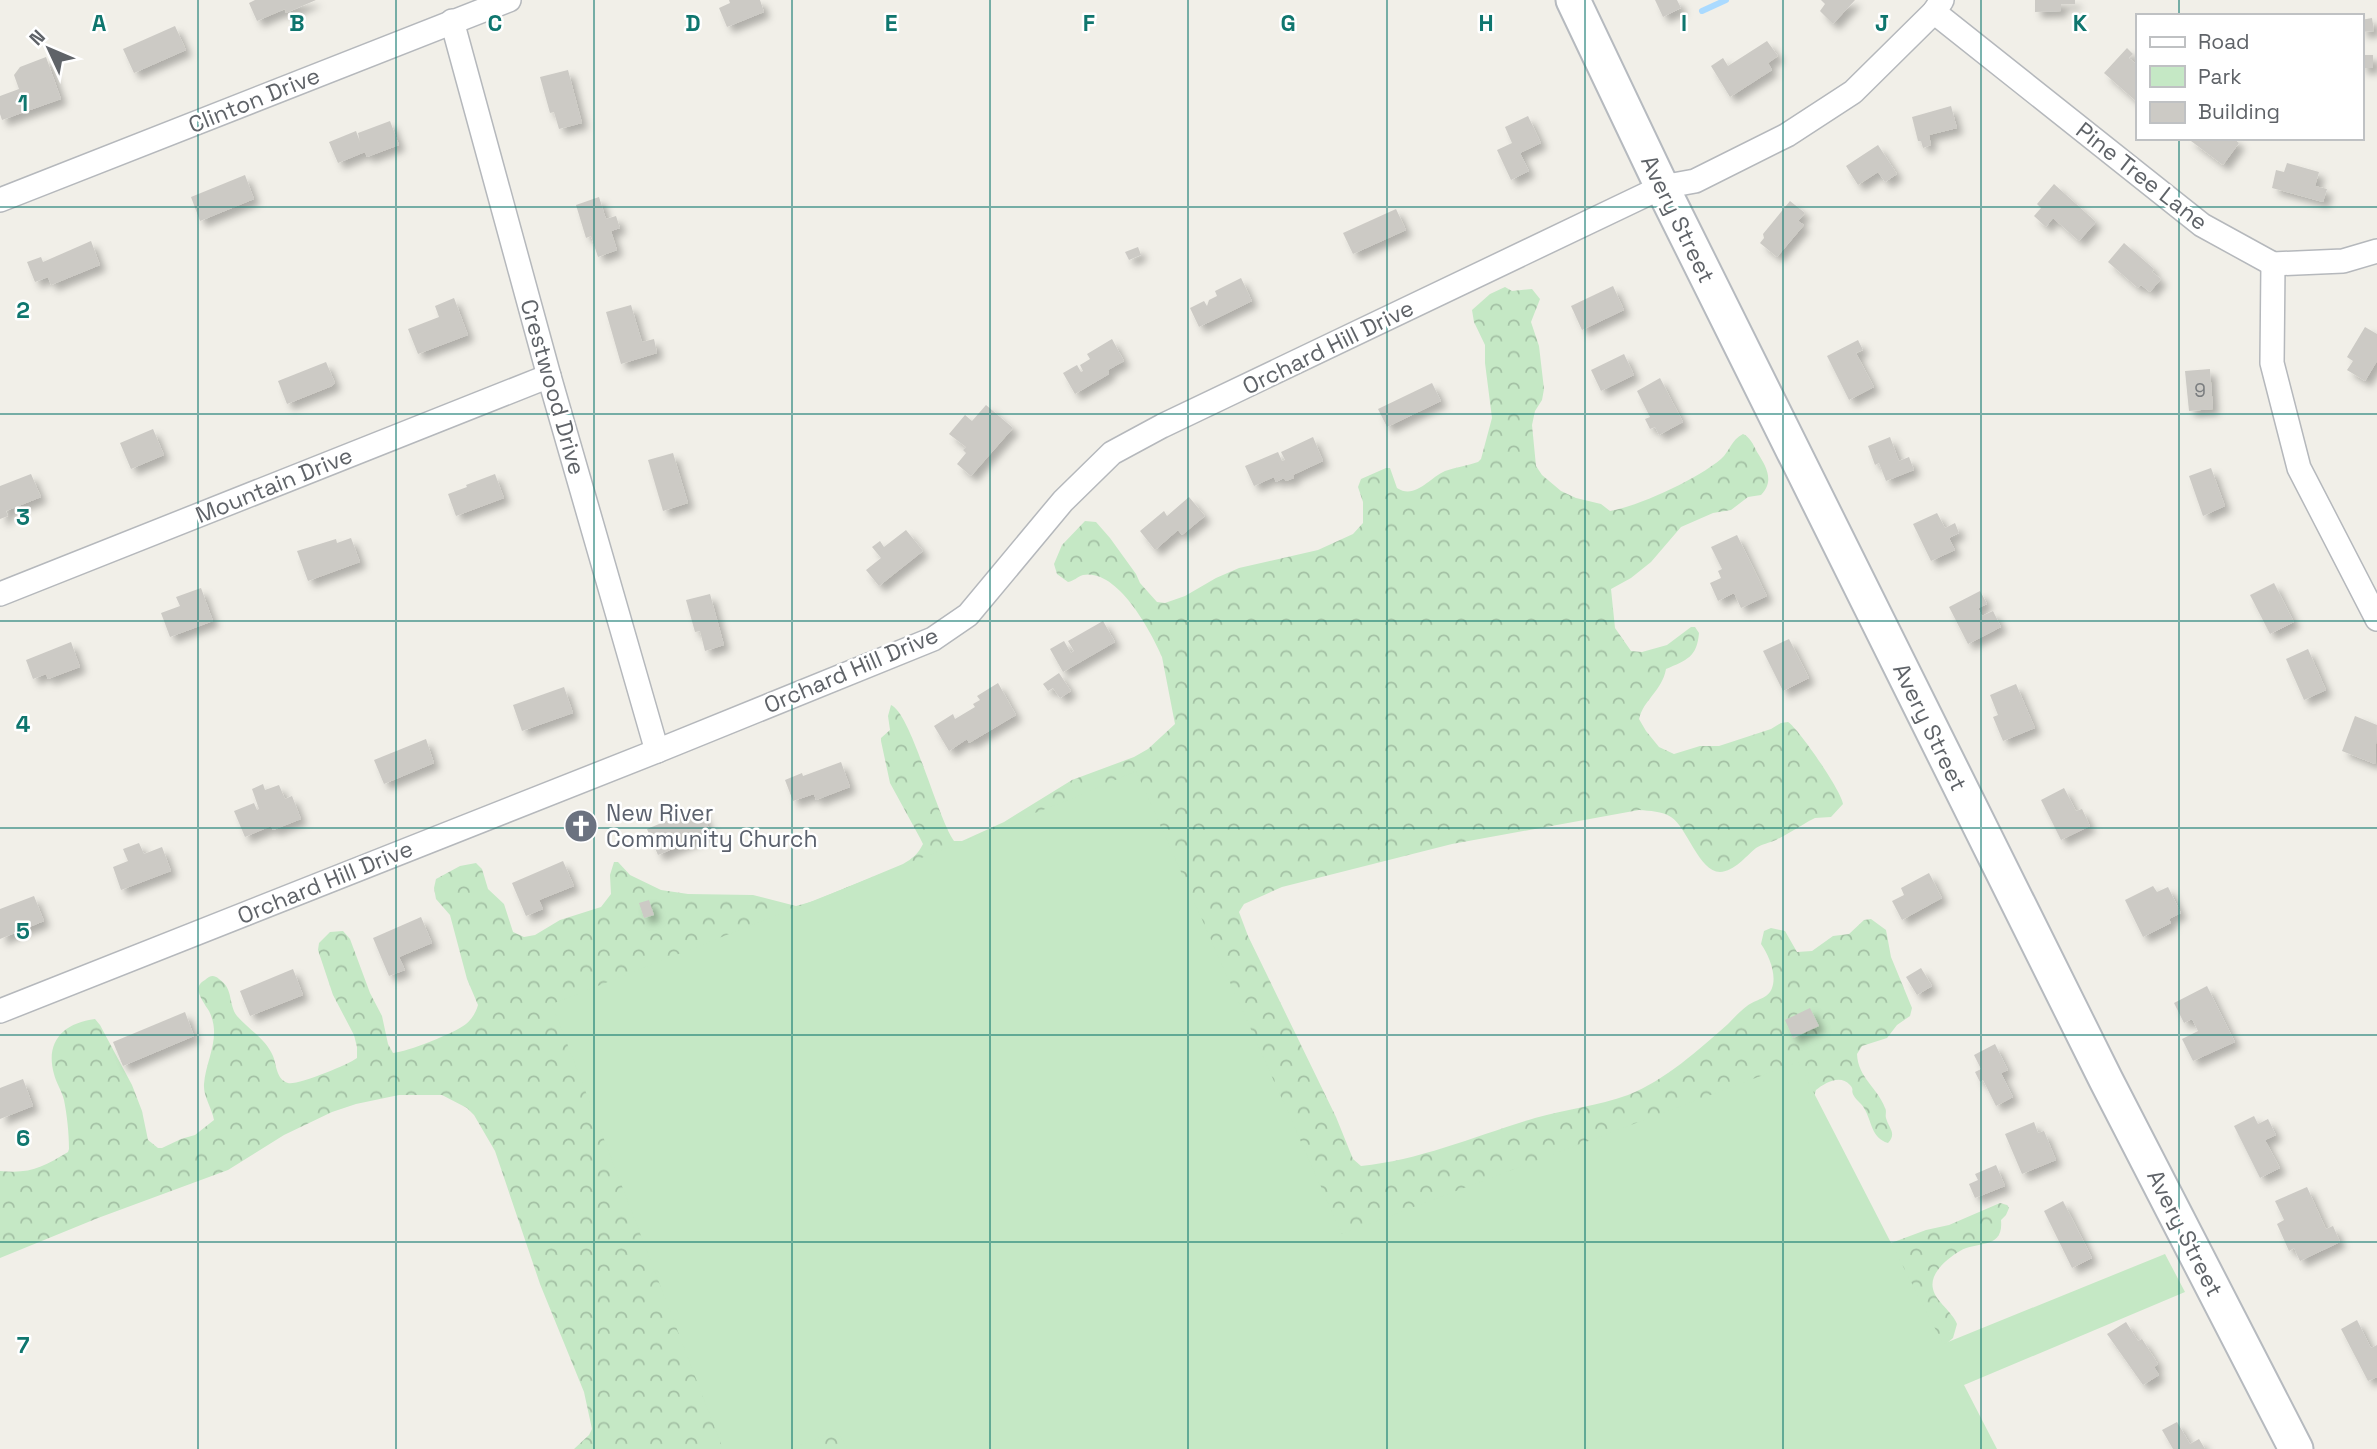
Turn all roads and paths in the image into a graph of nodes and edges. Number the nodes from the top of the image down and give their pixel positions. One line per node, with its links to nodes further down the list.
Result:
1 (509, 0): 4 (street, Clinton Drive)
2 (1573, 0): 5 (main road, Avery Street)
3 (1938, 6): 5 (street, Orchard Hill Drive); 8 (street, Pine Tree Lane)
4 (452, 21): 6 (street, Clinton Drive); 9 (street, Crestwood Drive)
5 (1662, 187): 12 (street, Orchard Hill Drive); 14 (main road, Avery Street)
6 (0, 200)
7 (2377, 251): 8 (street)
8 (2273, 264): 11 (street)
9 (549, 376): 10 (street, Mountain Drive); 12 (street, Crestwood Drive)
10 (0, 594)
11 (2377, 620)
12 (657, 751): 13 (street, Orchard Hill Drive)
13 (0, 1011)
14 (2296, 1449)

